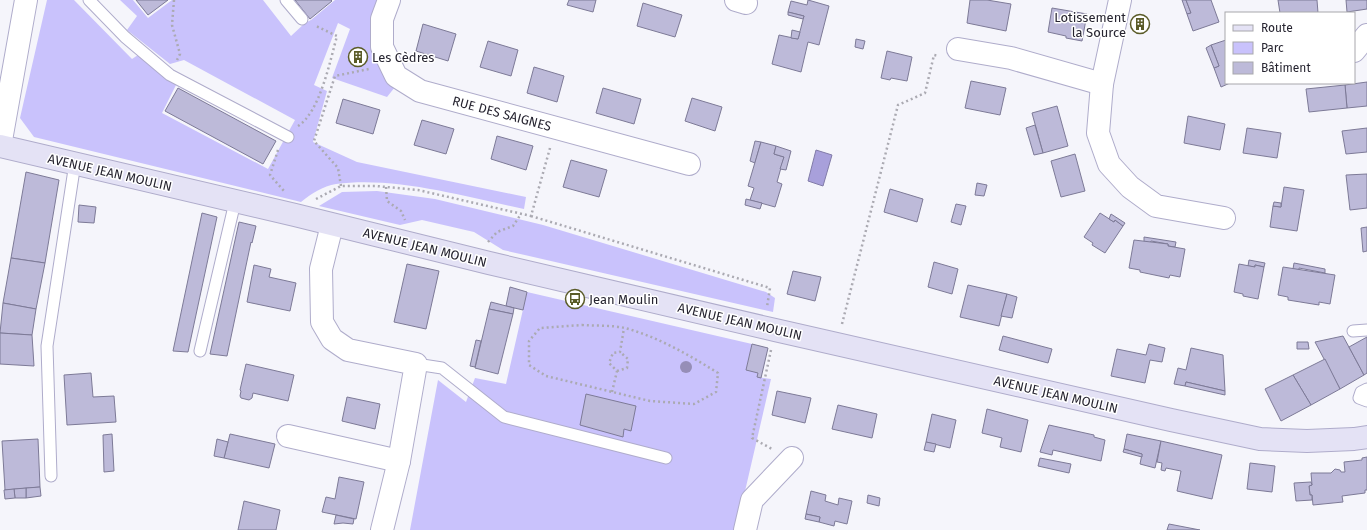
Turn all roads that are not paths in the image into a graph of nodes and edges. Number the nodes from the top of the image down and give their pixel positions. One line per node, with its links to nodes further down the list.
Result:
1 (26, 0): 12 (street)
2 (89, 0): 11 (lane)
3 (286, 0): 6 (lane)
4 (389, 0): 14 (street, RUE DES SAIGNES)
5 (1120, 0): 10 (street)
6 (302, 19)
7 (1367, 35): 9 (street)
8 (958, 49): 10 (street)
9 (1355, 49)
10 (1102, 84): 16 (street)
11 (286, 136)
12 (0, 146): 13 (main road, AVENUE JEAN MOULIN)
13 (75, 163): 15 (main road, AVENUE JEAN MOULIN); 29 (lane)
14 (689, 164)
15 (235, 202): 17 (main road, AVENUE JEAN MOULIN); 20 (lane)
16 (1224, 218)
17 (332, 225): 21 (street); 25 (main road, AVENUE JEAN MOULIN)
18 (1367, 330): 19 (lane)
19 (1353, 331)
20 (200, 350)
21 (416, 364): 26 (lane); 28 (street)
22 (1367, 389): 23 (lane)
23 (1367, 402)
24 (288, 436): 28 (street)
25 (1367, 437)
26 (666, 458)
27 (792, 458): 31 (street)
28 (399, 461): 30 (street)
29 (51, 476)
30 (382, 530)
31 (745, 530)

